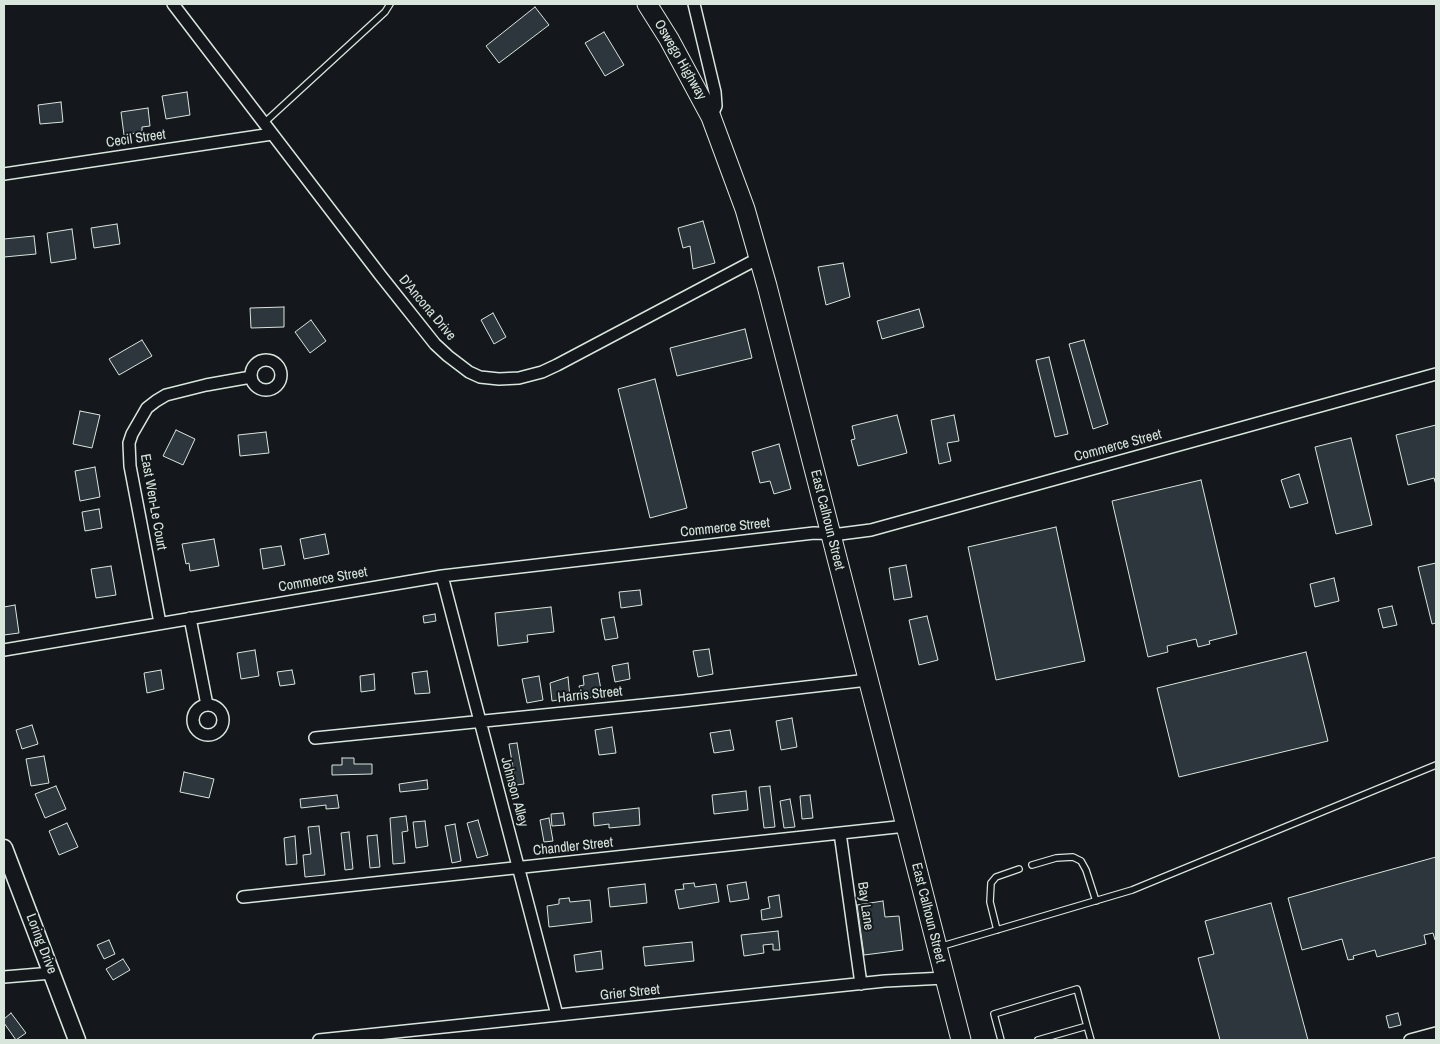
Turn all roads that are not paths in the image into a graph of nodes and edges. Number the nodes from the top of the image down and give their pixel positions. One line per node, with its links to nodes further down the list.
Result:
1 (173, 4): 6 (street, D'Ancona Drive)
2 (390, 4): 6 (lane)
3 (647, 4): 5 (main road, Oswego Highway)
4 (694, 4): 5 (street, East Calhoun Street)
5 (711, 117): 9 (main road, East Calhoun Street)
6 (264, 123): 7 (street, D'Ancona Drive)
7 (272, 134): 8 (street, Cecil Street); 9 (street, D'Ancona Drive)
8 (4, 174)
9 (759, 258): 12 (main road, East Calhoun Street)
10 (1436, 374): 12 (street, Commerce Street)
11 (251, 377): 15 (street, East Wen-Le Court)
12 (831, 534): 13 (street, Commerce Street); 17 (main road, East Calhoun Street)
13 (442, 576): 14 (street, Commerce Street); 19 (street, Johnson Alley)
14 (190, 618): 15 (street, Commerce Street); 18 (street)
15 (160, 623): 16 (street, Commerce Street)
16 (4, 650)
17 (868, 680): 19 (street, Harris Street); 22 (main road, East Calhoun Street)
18 (207, 705)
19 (480, 721): 20 (street, Harris Street); 26 (street, Johnson Alley)
20 (315, 738)
21 (1436, 765): 29 (lane)
22 (906, 826): 23 (street, Chandler Street); 31 (main road, East Calhoun Street)
23 (840, 833): 26 (street, Chandler Street); 35 (street, Bay Lane)
24 (4, 848): 32 (street, Loring Drive)
25 (1032, 865): 29 (lane)
26 (519, 868): 28 (street, Chandler Street); 36 (street, Johnson Alley)
27 (1019, 869): 30 (lane)
28 (243, 897)
29 (1096, 901): 30 (lane)
30 (997, 930): 31 (lane)
31 (937, 947): 34 (main road, East Calhoun Street)
32 (52, 973): 33 (street); 39 (street, Loring Drive)
33 (4, 977)
34 (945, 978): 35 (street, Grier Street); 41 (main road, East Calhoun Street)
35 (860, 984): 36 (street, Grier Street)
36 (557, 1015): 40 (street, Grier Street)
37 (1087, 1026): 42 (lane); 43 (lane); 44 (lane)
38 (1436, 1033): 45 (street)
39 (77, 1040)
40 (319, 1040)
41 (961, 1040)
42 (1000, 1040)
43 (1038, 1040)
44 (1091, 1040)
45 (1410, 1040)

